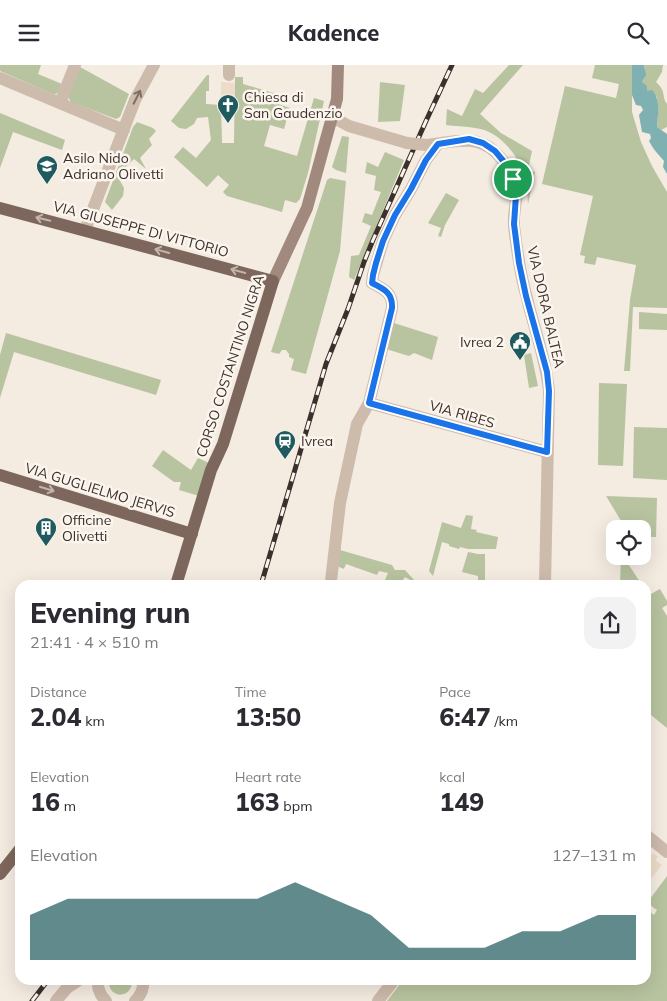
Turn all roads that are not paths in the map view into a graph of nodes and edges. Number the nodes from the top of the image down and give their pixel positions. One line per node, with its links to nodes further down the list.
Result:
1 (75, 65): 5 (street)
2 (154, 65): 7 (street, one-way to 2)
3 (338, 65): 6 (main road, CORSO COSTANTINO NIGRA)
4 (0, 78): 5 (street)
5 (60, 103): 7 (street)
6 (332, 117): 8 (street, VIA DORA BALTEA, bridge); 11 (main road, CORSO COSTANTINO NIGRA)
7 (124, 130): 10 (street)
8 (432, 144): 12 (street); 13 (street, VIA DORA BALTEA)
9 (0, 208): 10 (main road, VIA GIUSEPPE DI VITTORIO, one-way to 9)
10 (85, 230): 11 (main road, VIA GIUSEPPE DI VITTORIO, one-way to 10)
11 (273, 281): 15 (main road, CORSO COSTANTINO NIGRA)
12 (369, 403): 13 (street, VIA RIBES); 17 (street)
13 (547, 452): 18 (street, VIA DORA BALTEA)
14 (0, 475): 15 (main road, VIA GUGLIELMO JERVIS, one-way to 15)
15 (192, 534): 16 (main road, CORSO COSTANTINO NIGRA)
16 (178, 580)
17 (331, 580)
18 (545, 580)
19 (651, 839): 20 (street)
20 (667, 851)
21 (15, 855): 22 (main road)
22 (0, 874)
23 (72, 985): 28 (street)
24 (96, 985): 29 (street)
25 (143, 985): 27 (street)
26 (390, 985): 30 (street)
27 (139, 1000)
28 (56, 1001)
29 (106, 1001)
30 (378, 1001)

